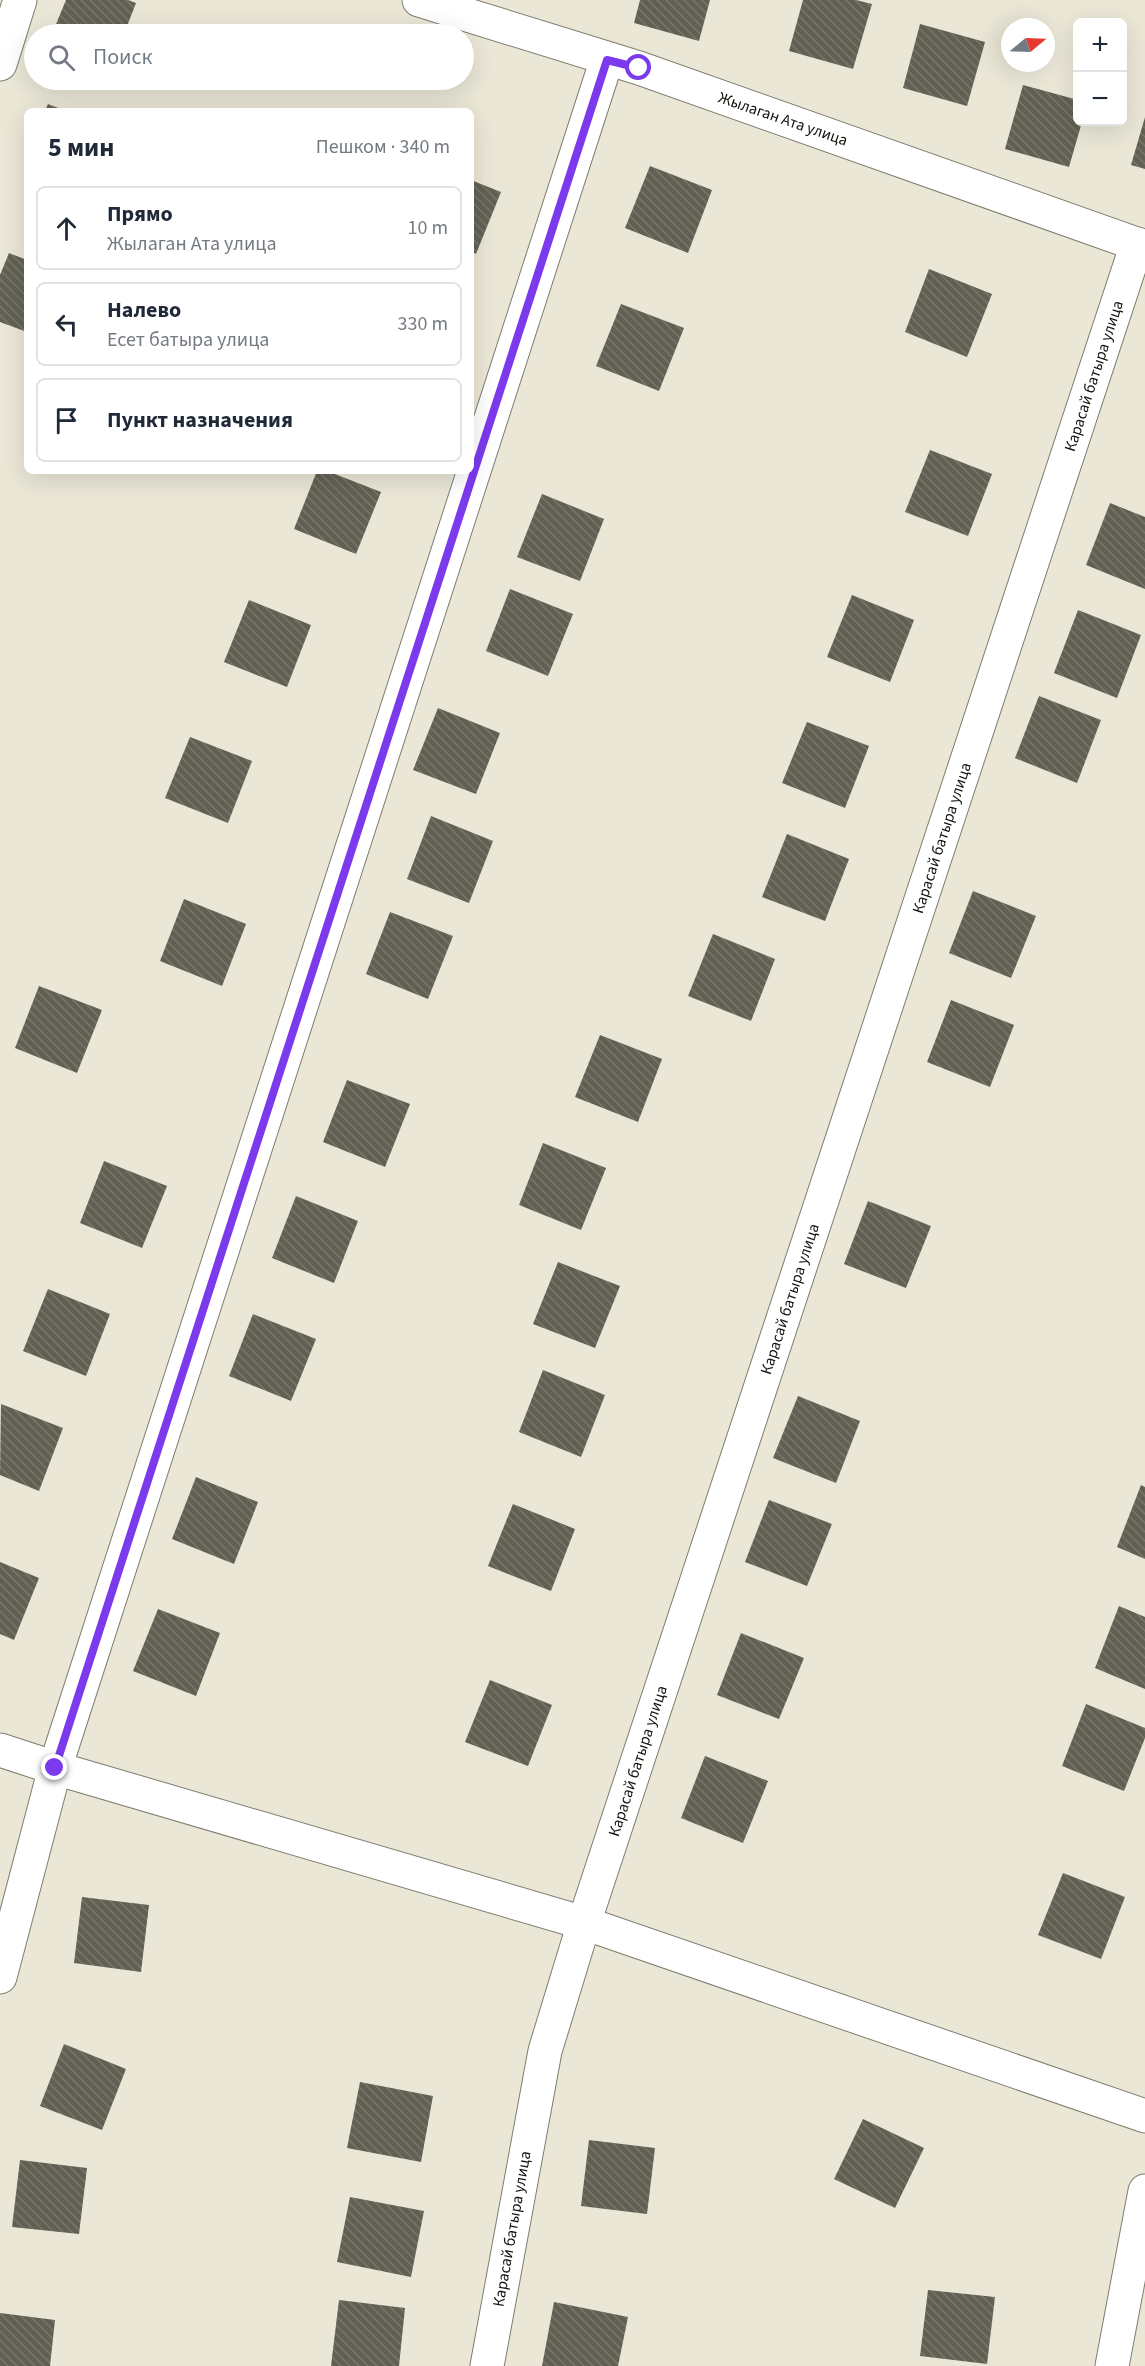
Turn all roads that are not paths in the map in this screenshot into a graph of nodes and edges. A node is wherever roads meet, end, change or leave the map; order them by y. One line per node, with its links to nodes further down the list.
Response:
1 (20, 0): 4 (street)
2 (419, 0): 3 (street, Жылаган Ата улица)
3 (607, 60): 5 (street, Жылаган Ата улица); 6 (street)
4 (0, 64)
5 (1141, 245): 10 (street, Карасай батыра улица)
6 (474, 472)
7 (473, 474): 9 (street)
8 (0, 1750): 9 (street)
9 (55, 1768): 10 (street); 11 (street)
10 (584, 1923): 12 (street); 14 (street, Карасай батыра улица)
11 (0, 1977)
12 (1145, 2116)
13 (1145, 2191): 15 (street)
14 (487, 2366)
15 (1112, 2366)

